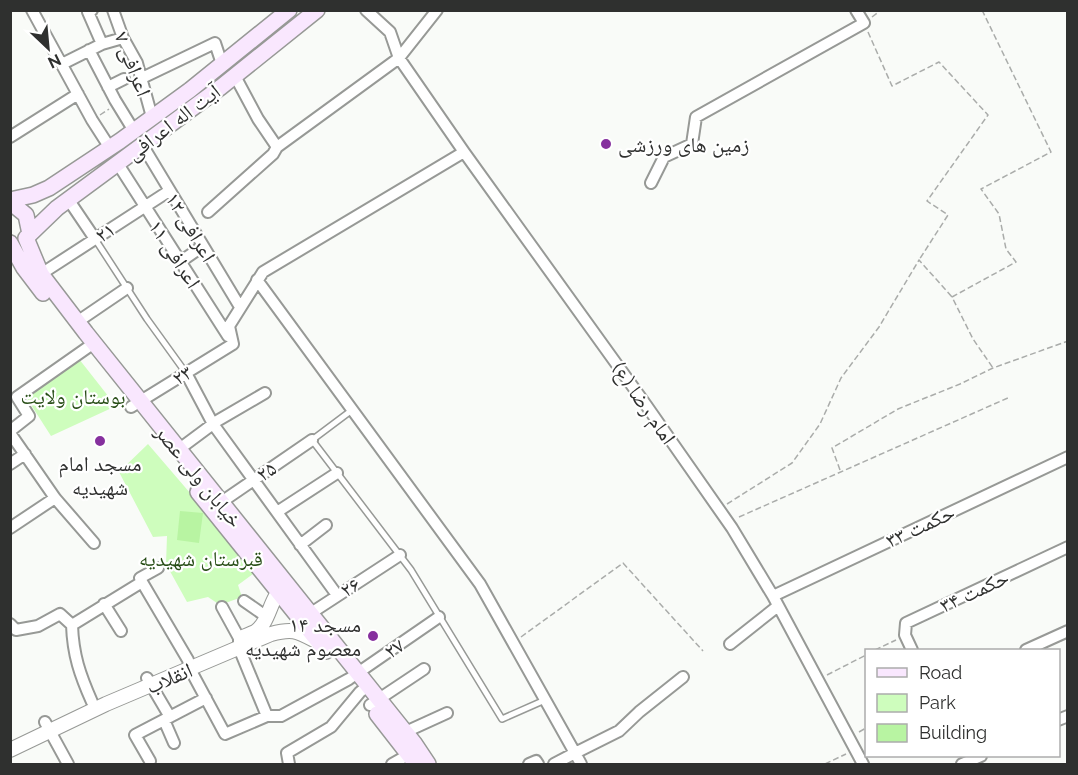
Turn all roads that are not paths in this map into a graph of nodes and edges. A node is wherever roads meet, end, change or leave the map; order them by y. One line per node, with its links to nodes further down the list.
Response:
1 (32, 10): 13 (street)
2 (92, 10): 10 (street)
3 (113, 10): 9 (street, اعرافی ۷)
4 (289, 10): 14 (main road, آیت اله اعرافی)
5 (317, 10): 15 (main road, آیت اله اعرافی)
6 (366, 10): 12 (street, امام رضا (ع))
7 (437, 10): 12 (street)
8 (856, 10): 28 (street)
9 (123, 38): 10 (street); 16 (street, اعرافی ۷)
10 (102, 44): 11 (street)
11 (89, 50): 13 (street); 18 (street)
12 (399, 58): 24 (street); 26 (street, امام رضا (ع))
13 (62, 64): 19 (street)
14 (222, 64): 16 (street); 20 (main road, آیت اله اعرافی)
15 (235, 76): 23 (main road, آیت اله اعرافی); 24 (street)
16 (142, 78): 20 (street, اعرافی ۷)
17 (124, 80): 18 (street)
18 (108, 87): 21 (street)
19 (78, 94): 22 (street); 25 (street)
20 (152, 117): 21 (main road, آیت اله اعرافی)
21 (134, 131): 25 (main road, آیت اله اعرافی)
22 (10, 137)
23 (143, 146): 27 (main road, آیت اله اعرافی); 29 (street, اعرافی ۱۲)
24 (277, 147): 34 (street)
25 (110, 148): 30 (main road, آیت اله اعرافی)
26 (464, 152): 41 (street); 76 (street, امام رضا (ع))
27 (118, 164): 32 (main road, آیت اله اعرافی); 33 (street, اعرافی ۱۱)
28 (651, 183)
29 (169, 191): 33 (street, ۲۱); 38 (street, اعرافی ۱۲)
30 (42, 192): 31 (main road, آیت اله اعرافی); 32 (main road)
31 (10, 201): 35 (main road, خیابان ولی عصر)
32 (62, 204): 35 (main road, آیت اله اعرافی); 36 (street)
33 (144, 207): 36 (street, ۲۱); 39 (street, اعرافی ۱۱)
34 (208, 212)
35 (28, 236): 37 (main road); 40 (main road, خیابان ولی عصر)
36 (95, 239): 40 (street, ۲۱); 42 (lane)
37 (10, 243): 46 (main road, خیابان ولی عصر)
38 (203, 246): 39 (street); 43 (street, اعرافی ۱۲)
39 (180, 262): 45 (street, اعرافی ۱۱)
40 (41, 274): 44 (main road, خیابان ولی عصر)
41 (258, 280): 43 (street); 52 (street)
42 (127, 288): 44 (street); 47 (lane)
43 (240, 307): 45 (street)
44 (77, 322): 46 (main road, خیابان ولی عصر)
45 (233, 344): 47 (street, ۲۳)
46 (90, 346): 50 (main road, خیابان ولی عصر); 51 (street)
47 (186, 373): 50 (street, ۲۳); 53 (street)
48 (265, 393): 53 (street)
49 (10, 396): 51 (street)
50 (136, 404): 56 (main road, خیابان ولی عصر); 73 (main road, خیابان ولی عصر)
51 (24, 409): 54 (street)
52 (352, 410): 55 (lane); 98 (street)
53 (213, 424): 56 (street); 61 (street)
54 (10, 432): 57 (street)
55 (312, 440): 60 (lane); 61 (street, ۲۵)
56 (178, 450): 63 (main road, خیابان ولی عصر)
57 (25, 454): 59 (street); 62 (street)
58 (1068, 457): 76 (street, حکمت ۳۳)
59 (10, 464)
60 (337, 473): 64 (street); 70 (lane)
61 (253, 480): 63 (street, ۲۵); 64 (street)
62 (55, 498): 66 (street); 67 (street)
63 (220, 502): 73 (main road, خیابان ولی عصر)
64 (277, 512): 68 (street)
65 (326, 525): 68 (street)
66 (10, 528)
67 (93, 543)
68 (300, 545): 74 (street)
69 (1068, 547): 89 (street, حکمت ۳۴)
70 (400, 555): 74 (street, ۲۶); 81 (lane)
71 (158, 568): 72 (street)
72 (142, 582): 77 (street); 91 (street)
73 (282, 588): 79 (main road, خیابان ولی عصر); 80 (street, انقلاب)
74 (337, 595): 79 (street, ۲۶)
75 (244, 601): 80 (street)
76 (775, 601): 88 (street, حکمت ۳۳); 120 (street, امام رضا (ع))
77 (104, 604): 82 (street); 84 (street)
78 (222, 608): 87 (street)
79 (305, 616): 86 (main road, خیابان ولی عصر)
80 (267, 617): 87 (street, انقلاب)
81 (439, 617): 93 (street, ۲۷); 98 (lane)
82 (72, 625): 83 (street); 99 (street)
83 (12, 630)
84 (121, 631)
85 (1068, 631): 90 (street)
86 (324, 640): 87 (street, انقلاب); 93 (main road, خیابان ولی عصر)
87 (239, 643): 91 (street, انقلاب); 102 (street)
88 (730, 644)
89 (911, 649)
90 (1030, 649)
91 (189, 664): 95 (street, انقلاب); 97 (street)
92 (423, 669): 100 (street)
93 (354, 677): 96 (main road, خیابان ولی عصر); 102 (street, ۲۷)
94 (683, 677): 109 (street)
95 (149, 682): 99 (street, انقلاب); 103 (street); 104 (street, انقلاب)
96 (364, 689): 100 (main road, خیابان ولی عصر); 115 (street)
97 (206, 698): 102 (street, ۲۷); 103 (street)
98 (545, 700): 109 (street)
99 (92, 702): 104 (street, انقلاب)
100 (374, 702): 105 (main road, خیابان ولی عصر)
101 (447, 714): 105 (street)
102 (267, 716)
103 (167, 719): 107 (street); 112 (street)
104 (47, 726): 106 (street, انقلاب); 108 (street, انقلاب); 114 (street)
105 (400, 734): 110 (main road, خیابان ولی عصر)
106 (10, 740)
107 (174, 743)
108 (10, 750)
109 (575, 753): 118 (street); 119 (street)
110 (414, 756): 116 (street); 117 (main road, خیابان ولی عصر)
111 (979, 757): 113 (street)
112 (150, 761)
113 (962, 764)
114 (68, 765)
115 (290, 765)
116 (392, 765)
117 (428, 765)
118 (554, 765)
119 (581, 765)
120 (863, 765)

